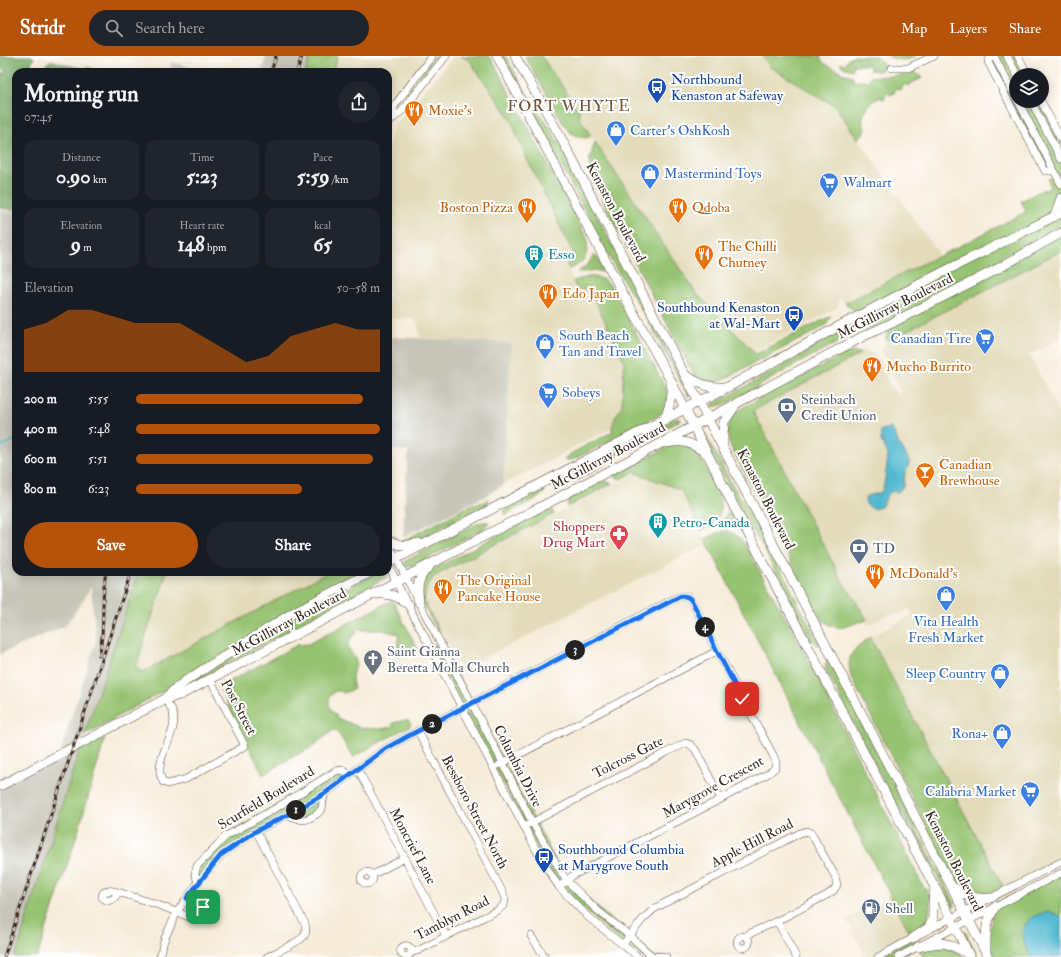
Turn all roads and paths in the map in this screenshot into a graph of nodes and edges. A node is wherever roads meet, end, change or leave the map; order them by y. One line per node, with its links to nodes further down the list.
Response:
1 (432, 56): 17 (street)
2 (446, 56): 18 (street)
3 (497, 56): 27 (main road, Kenaston Boulevard)
4 (515, 56): 26 (main road, Kenaston Boulevard)
5 (934, 56): 10 (street)
6 (991, 56): 21 (street)
7 (994, 56): 13 (street)
8 (1007, 56): 11 (street)
9 (1018, 56): 12 (street)
10 (892, 68)
11 (1013, 68)
12 (1024, 68)
13 (1009, 85)
14 (1022, 108): 21 (street)
15 (1035, 108): 20 (street)
16 (1045, 108): 19 (street)
17 (392, 114)
18 (392, 120)
19 (1061, 139)
20 (1061, 159)
21 (1054, 171): 22 (street)
22 (1061, 184)
23 (1061, 198): 24 (main road)
24 (1058, 214): 28 (main road, McGillivray Boulevard)
25 (1061, 233): 30 (main road, McGillivray Boulevard)
26 (685, 375): 28 (main road); 29 (main road, Kenaston Boulevard)
27 (671, 381): 31 (main road, Kenaston Boulevard); 32 (main road)
28 (728, 387): 29 (main road, McGillivray Boulevard)
29 (699, 402): 31 (main road, McGillivray Boulevard); 33 (main road, Kenaston Boulevard)
30 (736, 404): 33 (main road, McGillivray Boulevard); 36 (main road)
31 (685, 408): 32 (main road, McGillivray Boulevard); 34 (main road, Kenaston Boulevard)
32 (665, 419): 38 (main road, McGillivray Boulevard)
33 (707, 419): 34 (main road, McGillivray Boulevard); 36 (main road, Kenaston Boulevard)
34 (694, 426): 35 (main road, McGillivray Boulevard); 37 (main road, Kenaston Boulevard)
35 (659, 444): 37 (main road); 41 (main road, McGillivray Boulevard)
36 (723, 447): 73 (main road, Kenaston Boulevard)
37 (708, 454): 75 (main road, Kenaston Boulevard)
38 (432, 540): 39 (main road); 40 (main road, McGillivray Boulevard)
39 (392, 543)
40 (392, 561)
41 (434, 562): 45 (main road, McGillivray Boulevard); 48 (main road)
42 (392, 564): 45 (street, Columbia Drive)
43 (392, 569): 46 (street, Columbia Drive)
44 (362, 576): 52 (main road, McGillivray Boulevard)
45 (406, 577): 46 (main road, McGillivray Boulevard); 48 (street, Columbia Drive)
46 (396, 582): 47 (main road, McGillivray Boulevard); 49 (street, Columbia Drive)
47 (372, 594): 49 (main road); 51 (main road, McGillivray Boulevard)
48 (418, 602): 53 (street, Columbia Drive)
49 (409, 605): 54 (street, Columbia Drive)
50 (717, 651): 53 (street, Scurfield Boulevard); 56 (street); 62 (street, Marygrove Crescent)
51 (210, 679): 52 (main road, McGillivray Boulevard); 52 (street, Post Street)
52 (165, 699): 60 (main road, McGillivray Boulevard)
53 (472, 704): 54 (street, Scurfield Boulevard); 56 (street, Columbia Drive)
54 (462, 708): 55 (street, Scurfield Boulevard); 57 (street, Columbia Drive)
55 (418, 731): 58 (street, Scurfield Boulevard); 79 (street, Bessboro Street North)
56 (502, 762): 57 (street); 64 (street, Columbia Drive)
57 (493, 768): 65 (street, Columbia Drive)
58 (357, 769): 59 (street, Scurfield Boulevard); 67 (street, Moncrief Lane)
59 (350, 775): 61 (street, Scurfield Boulevard); 72 (street, Scurfield Boulevard)
60 (0, 786)
61 (324, 794): 63 (street, Scurfield Boulevard); 63 (street, Scurfield Boulevard)
62 (720, 799): 64 (street, Tolcross Gate); 71 (street, Marygrove Crescent)
63 (287, 815): 66 (street, Scurfield Boulevard)
64 (532, 822): 65 (street, Tolcross Gate); 71 (street, Columbia Drive)
65 (524, 826): 74 (street, Columbia Drive)
66 (256, 831): 72 (street, Scurfield Boulevard); 97 (street)
67 (405, 858): 70 (street); 87 (street, Moncrief Lane)
68 (1061, 862): 78 (street)
69 (1061, 873): 80 (street)
70 (372, 875)
71 (566, 880): 74 (street, Marygrove Crescent); 89 (street, Columbia Drive)
72 (198, 883): 77 (street, Scurfield Boulevard)
73 (950, 885): 78 (main road); 81 (main road, Kenaston Boulevard)
74 (559, 886): 92 (street, Columbia Drive)
75 (935, 888): 83 (main road, Kenaston Boulevard); 91 (main road)
76 (118, 892): 82 (street)
77 (187, 898): 82 (street, Scurfield Boulevard); 82 (street)
78 (990, 898): 81 (street)
79 (504, 905): 87 (street, Tamblyn Road)
80 (995, 907): 84 (street); 95 (main road)
81 (964, 911): 83 (street); 84 (main road, Kenaston Boulevard)
82 (177, 912): 96 (street, Scurfield Boulevard)
83 (951, 918): 86 (main road, Kenaston Boulevard); 91 (street)
84 (969, 920): 86 (street); 95 (main road, Kenaston Boulevard)
85 (777, 921): 89 (street, Apple Hill Road); 90 (street, Apple Hill Road); 102 (street)
86 (956, 927): 91 (street); 94 (main road, Kenaston Boulevard)
87 (446, 936): 93 (street, Tamblyn Road)
88 (531, 936): 98 (street)
89 (630, 936): 92 (street, Apple Hill Road); 100 (street, Columbia Drive)
90 (746, 936)
91 (916, 942): 94 (main road); 103 (street); 104 (street)
92 (622, 944): 99 (street, Columbia Drive)
93 (411, 952)
94 (969, 955)
95 (987, 955)
96 (160, 957)
97 (267, 957)
98 (545, 957)
99 (638, 957)
100 (653, 957): 101 (street, Columbia Drive)
101 (666, 957)
102 (796, 957)
103 (878, 957)
104 (898, 957)

